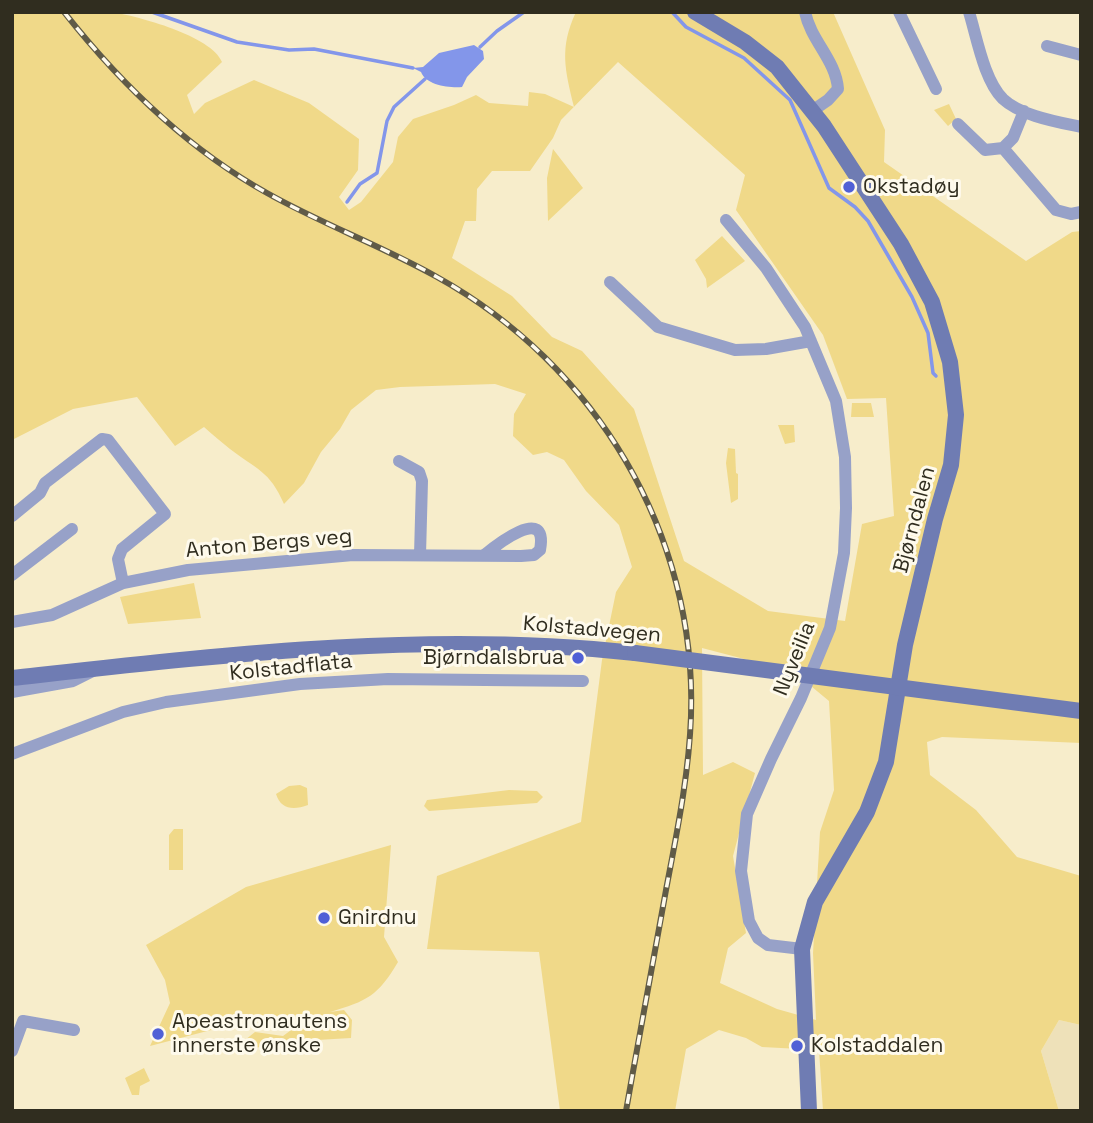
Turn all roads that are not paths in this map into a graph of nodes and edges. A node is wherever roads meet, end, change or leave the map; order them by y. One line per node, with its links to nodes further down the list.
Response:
1 (695, 12): 8 (main road, Bjørndalen)
2 (805, 12): 8 (street)
3 (899, 12): 7 (street)
4 (969, 12): 9 (street)
5 (1047, 46): 6 (street)
6 (1081, 55)
7 (936, 89)
8 (812, 111): 31 (main road, Bjørndalen)
9 (1024, 111): 11 (street); 12 (street)
10 (958, 124): 12 (street)
11 (1081, 127)
12 (1003, 148): 13 (street)
13 (1081, 212)
14 (726, 220): 16 (street, Nyveilia)
15 (610, 282): 16 (street)
16 (811, 341): 31 (street, Nyveilia)
17 (399, 461): 20 (street)
18 (12, 516): 23 (street)
19 (72, 529): 22 (street)
20 (420, 555): 21 (street, Anton Bergs veg); 23 (street, Anton Bergs veg)
21 (483, 556)
22 (12, 575)
23 (122, 583): 24 (street, Anton Bergs veg)
24 (12, 622)
25 (98, 668): 26 (main road, Kolstadvegen); 28 (street, Kolstadvegen); 29 (main road, Kolstadvegen, bridge)
26 (12, 678)
27 (583, 681): 30 (street, Kolstadflata)
28 (12, 692)
29 (1081, 711)
30 (12, 754)
31 (802, 949): 34 (main road, Bjørndalen)
32 (74, 1030): 33 (street)
33 (12, 1051)
34 (809, 1111)

